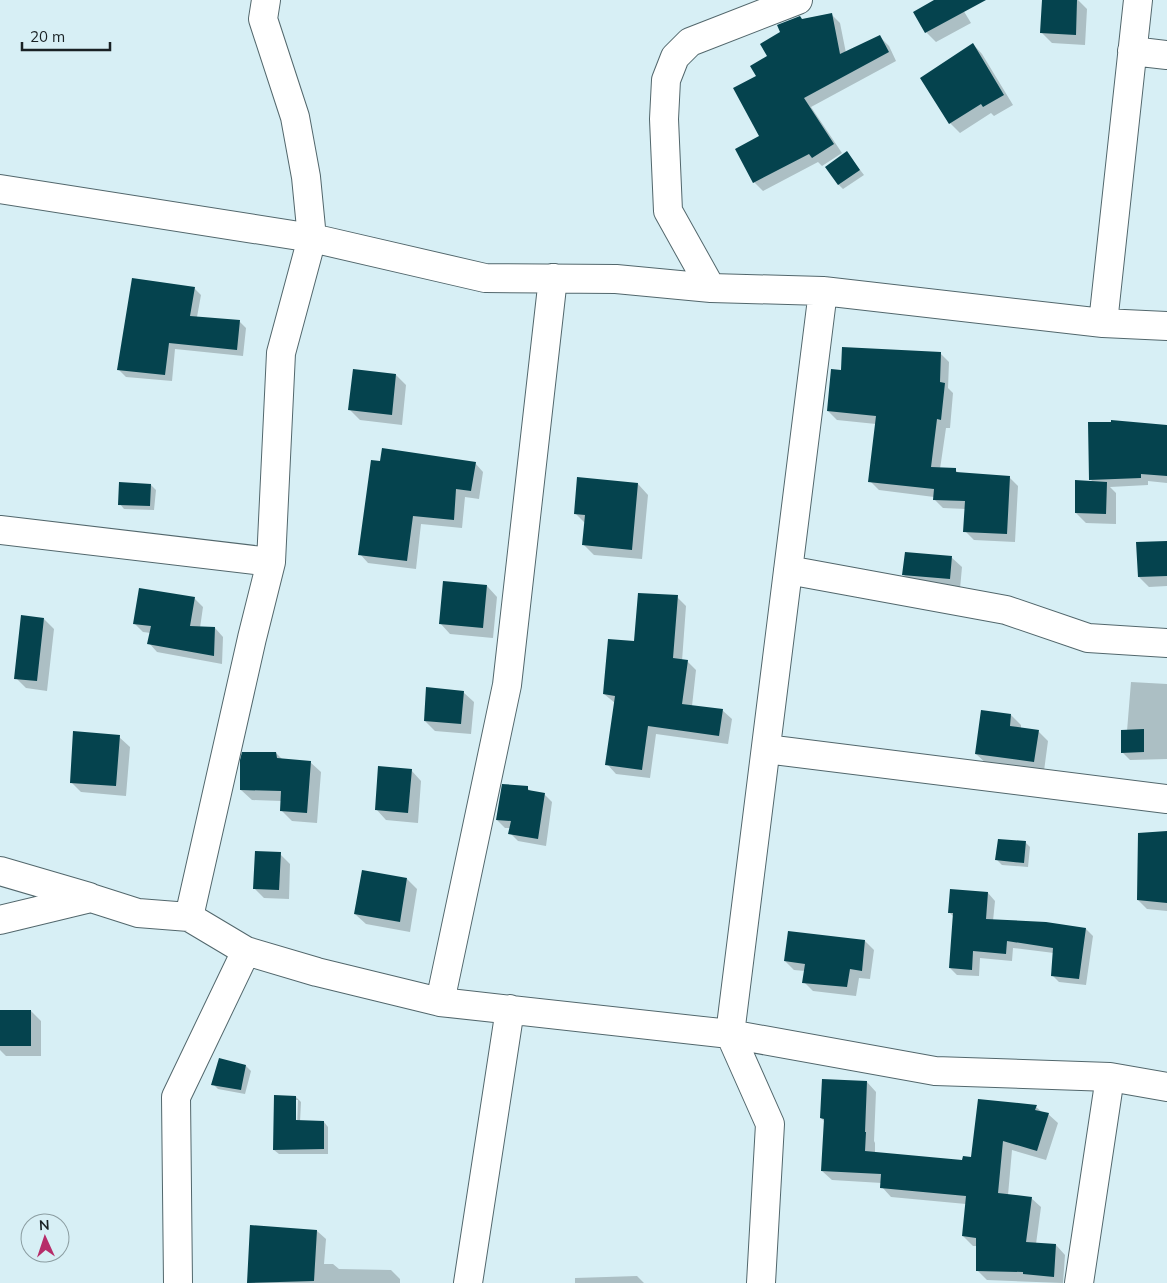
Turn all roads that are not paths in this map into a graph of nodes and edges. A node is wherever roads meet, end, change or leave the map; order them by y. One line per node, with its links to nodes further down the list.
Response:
1 (266, 0): 7 (street)
2 (798, 0): 9 (street)
3 (1138, 0): 4 (street)
4 (1132, 51): 5 (street); 11 (street)
5 (1167, 55)
6 (0, 189): 7 (street)
7 (312, 238): 8 (street); 14 (street)
8 (553, 278): 9 (street); 24 (street)
9 (711, 288): 10 (street)
10 (823, 291): 11 (street); 15 (street)
11 (1104, 323): 12 (street)
12 (1167, 326)
13 (0, 530): 14 (street)
14 (271, 562): 21 (street)
15 (788, 570): 16 (street); 17 (street)
16 (1167, 643)
17 (766, 749): 18 (street); 26 (street)
18 (1167, 798)
19 (0, 871): 20 (street)
20 (91, 898): 21 (street); 22 (street)
21 (189, 917): 23 (street)
22 (0, 920)
23 (246, 951): 24 (street); 29 (street)
24 (440, 1002): 25 (street)
25 (510, 1010): 26 (street); 30 (street)
26 (730, 1034): 27 (street); 31 (street)
27 (1110, 1076): 28 (street); 32 (street)
28 (1167, 1087)
29 (178, 1283)
30 (468, 1283)
31 (761, 1283)
32 (1079, 1283)

